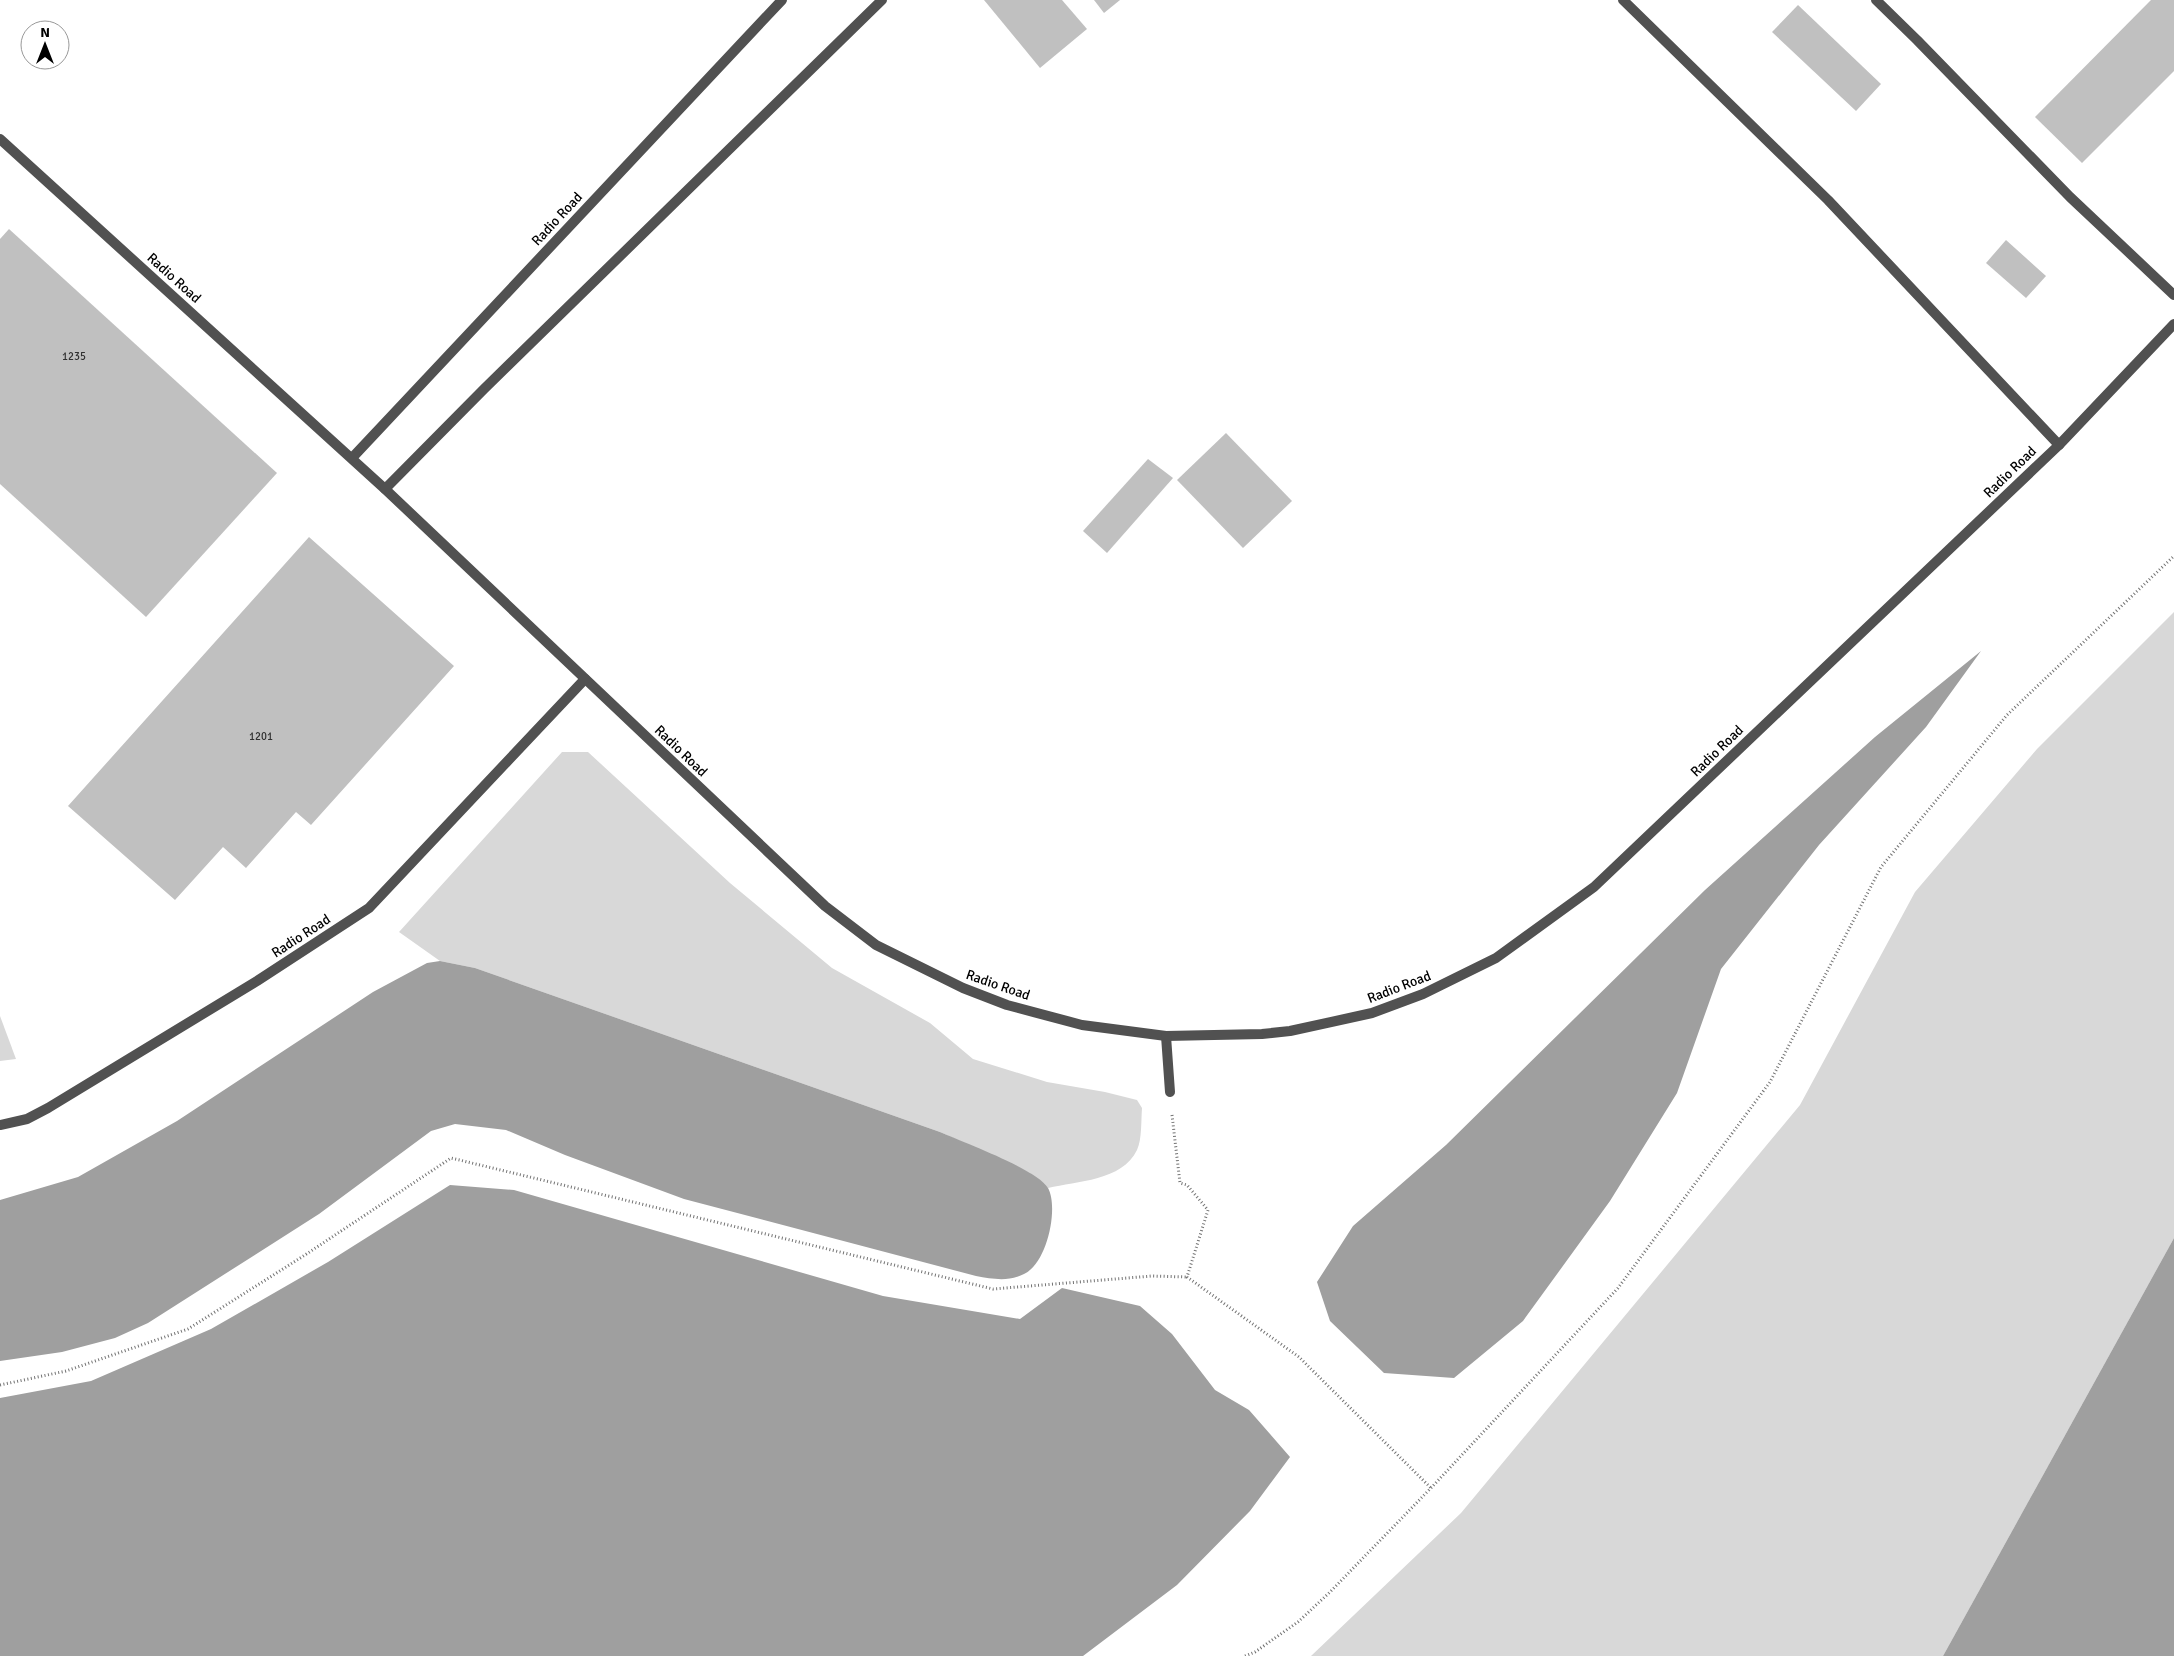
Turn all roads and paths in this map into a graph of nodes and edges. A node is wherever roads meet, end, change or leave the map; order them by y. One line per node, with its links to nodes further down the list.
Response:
1 (782, 0): 9 (street, Radio Road)
2 (882, 0): 10 (street)
3 (1623, 0): 8 (street)
4 (1876, 0): 6 (street)
5 (0, 139): 9 (street, Radio Road)
6 (2174, 295)
7 (2174, 324): 8 (street, Radio Road)
8 (2059, 445): 13 (street, Radio Road)
9 (352, 458): 10 (street, Radio Road)
10 (385, 489): 12 (street, Radio Road)
11 (2174, 556): 18 (path)
12 (585, 679): 13 (street, Radio Road); 15 (street, Radio Road)
13 (1166, 1036): 14 (street)
14 (1170, 1092): 16 (path)
15 (0, 1125)
16 (1187, 1277): 17 (path); 18 (path)
17 (0, 1385)
18 (1431, 1488): 19 (path)
19 (1245, 1656)

